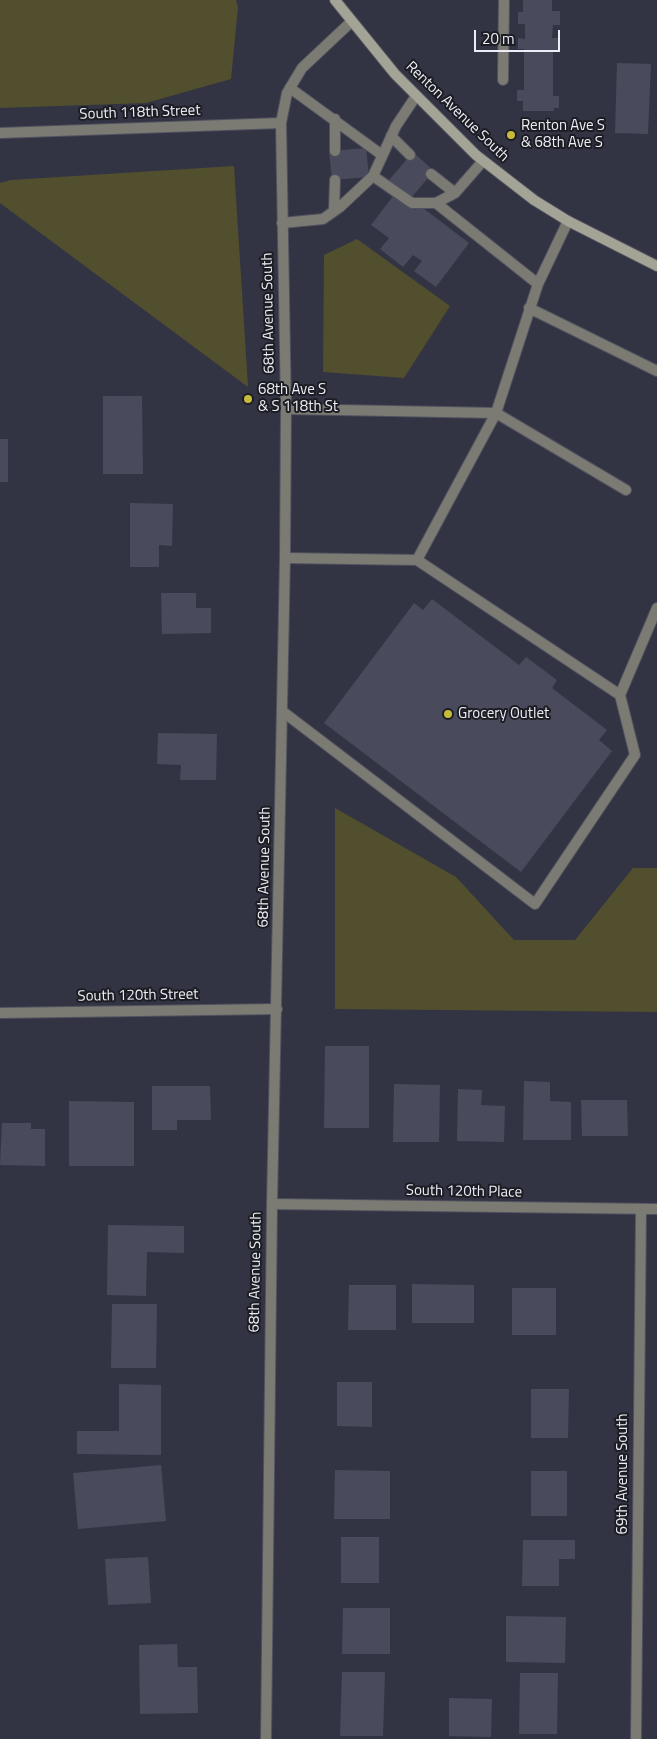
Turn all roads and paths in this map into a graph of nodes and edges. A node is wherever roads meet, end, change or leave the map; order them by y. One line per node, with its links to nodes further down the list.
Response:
1 (335, 0): 3 (main road, Renton Avenue South)
2 (504, 0): 4 (street)
3 (351, 22): 5 (street, 68th Avenue South); 6 (main road, Renton Avenue South)
4 (503, 80)
5 (290, 88): 7 (street); 8 (street, 68th Avenue South)
6 (416, 96): 10 (street); 14 (main road, Renton Avenue South)
7 (335, 119): 11 (street); 12 (street)
8 (281, 124): 9 (street, South 118th Street); 22 (street, 68th Avenue South)
9 (0, 133)
10 (391, 136): 12 (street); 13 (street)
11 (335, 151)
12 (382, 155): 16 (street)
13 (410, 155)
14 (483, 161): 18 (street); 21 (main road, Renton Avenue South)
15 (432, 174): 18 (street)
16 (373, 176): 19 (street); 20 (street)
17 (335, 180): 20 (street)
18 (455, 194): 19 (street)
19 (436, 203): 24 (street)
20 (334, 211): 22 (street)
21 (568, 221): 23 (main road, Renton Avenue South); 24 (street)
22 (282, 223): 27 (street, 68th Avenue South)
23 (657, 266)
24 (538, 284): 25 (street)
25 (529, 308): 26 (street); 28 (street)
26 (657, 371)
27 (286, 409): 28 (street); 30 (street, 68th Avenue South)
28 (496, 413): 29 (street); 31 (street)
29 (626, 490)
30 (285, 558): 31 (street); 34 (street, 68th Avenue South)
31 (417, 560): 33 (street)
32 (657, 608): 33 (street)
33 (620, 694): 34 (street)
34 (282, 711): 35 (street, 68th Avenue South)
35 (277, 1009): 36 (street, South 120th Street); 37 (street, 68th Avenue South)
36 (0, 1013)
37 (272, 1204): 38 (street, South 120th Place); 40 (street, 68th Avenue South)
38 (640, 1209): 39 (street, South 120th Place); 41 (street, 69th Avenue South)
39 (657, 1209)
40 (266, 1739)
41 (636, 1739)

